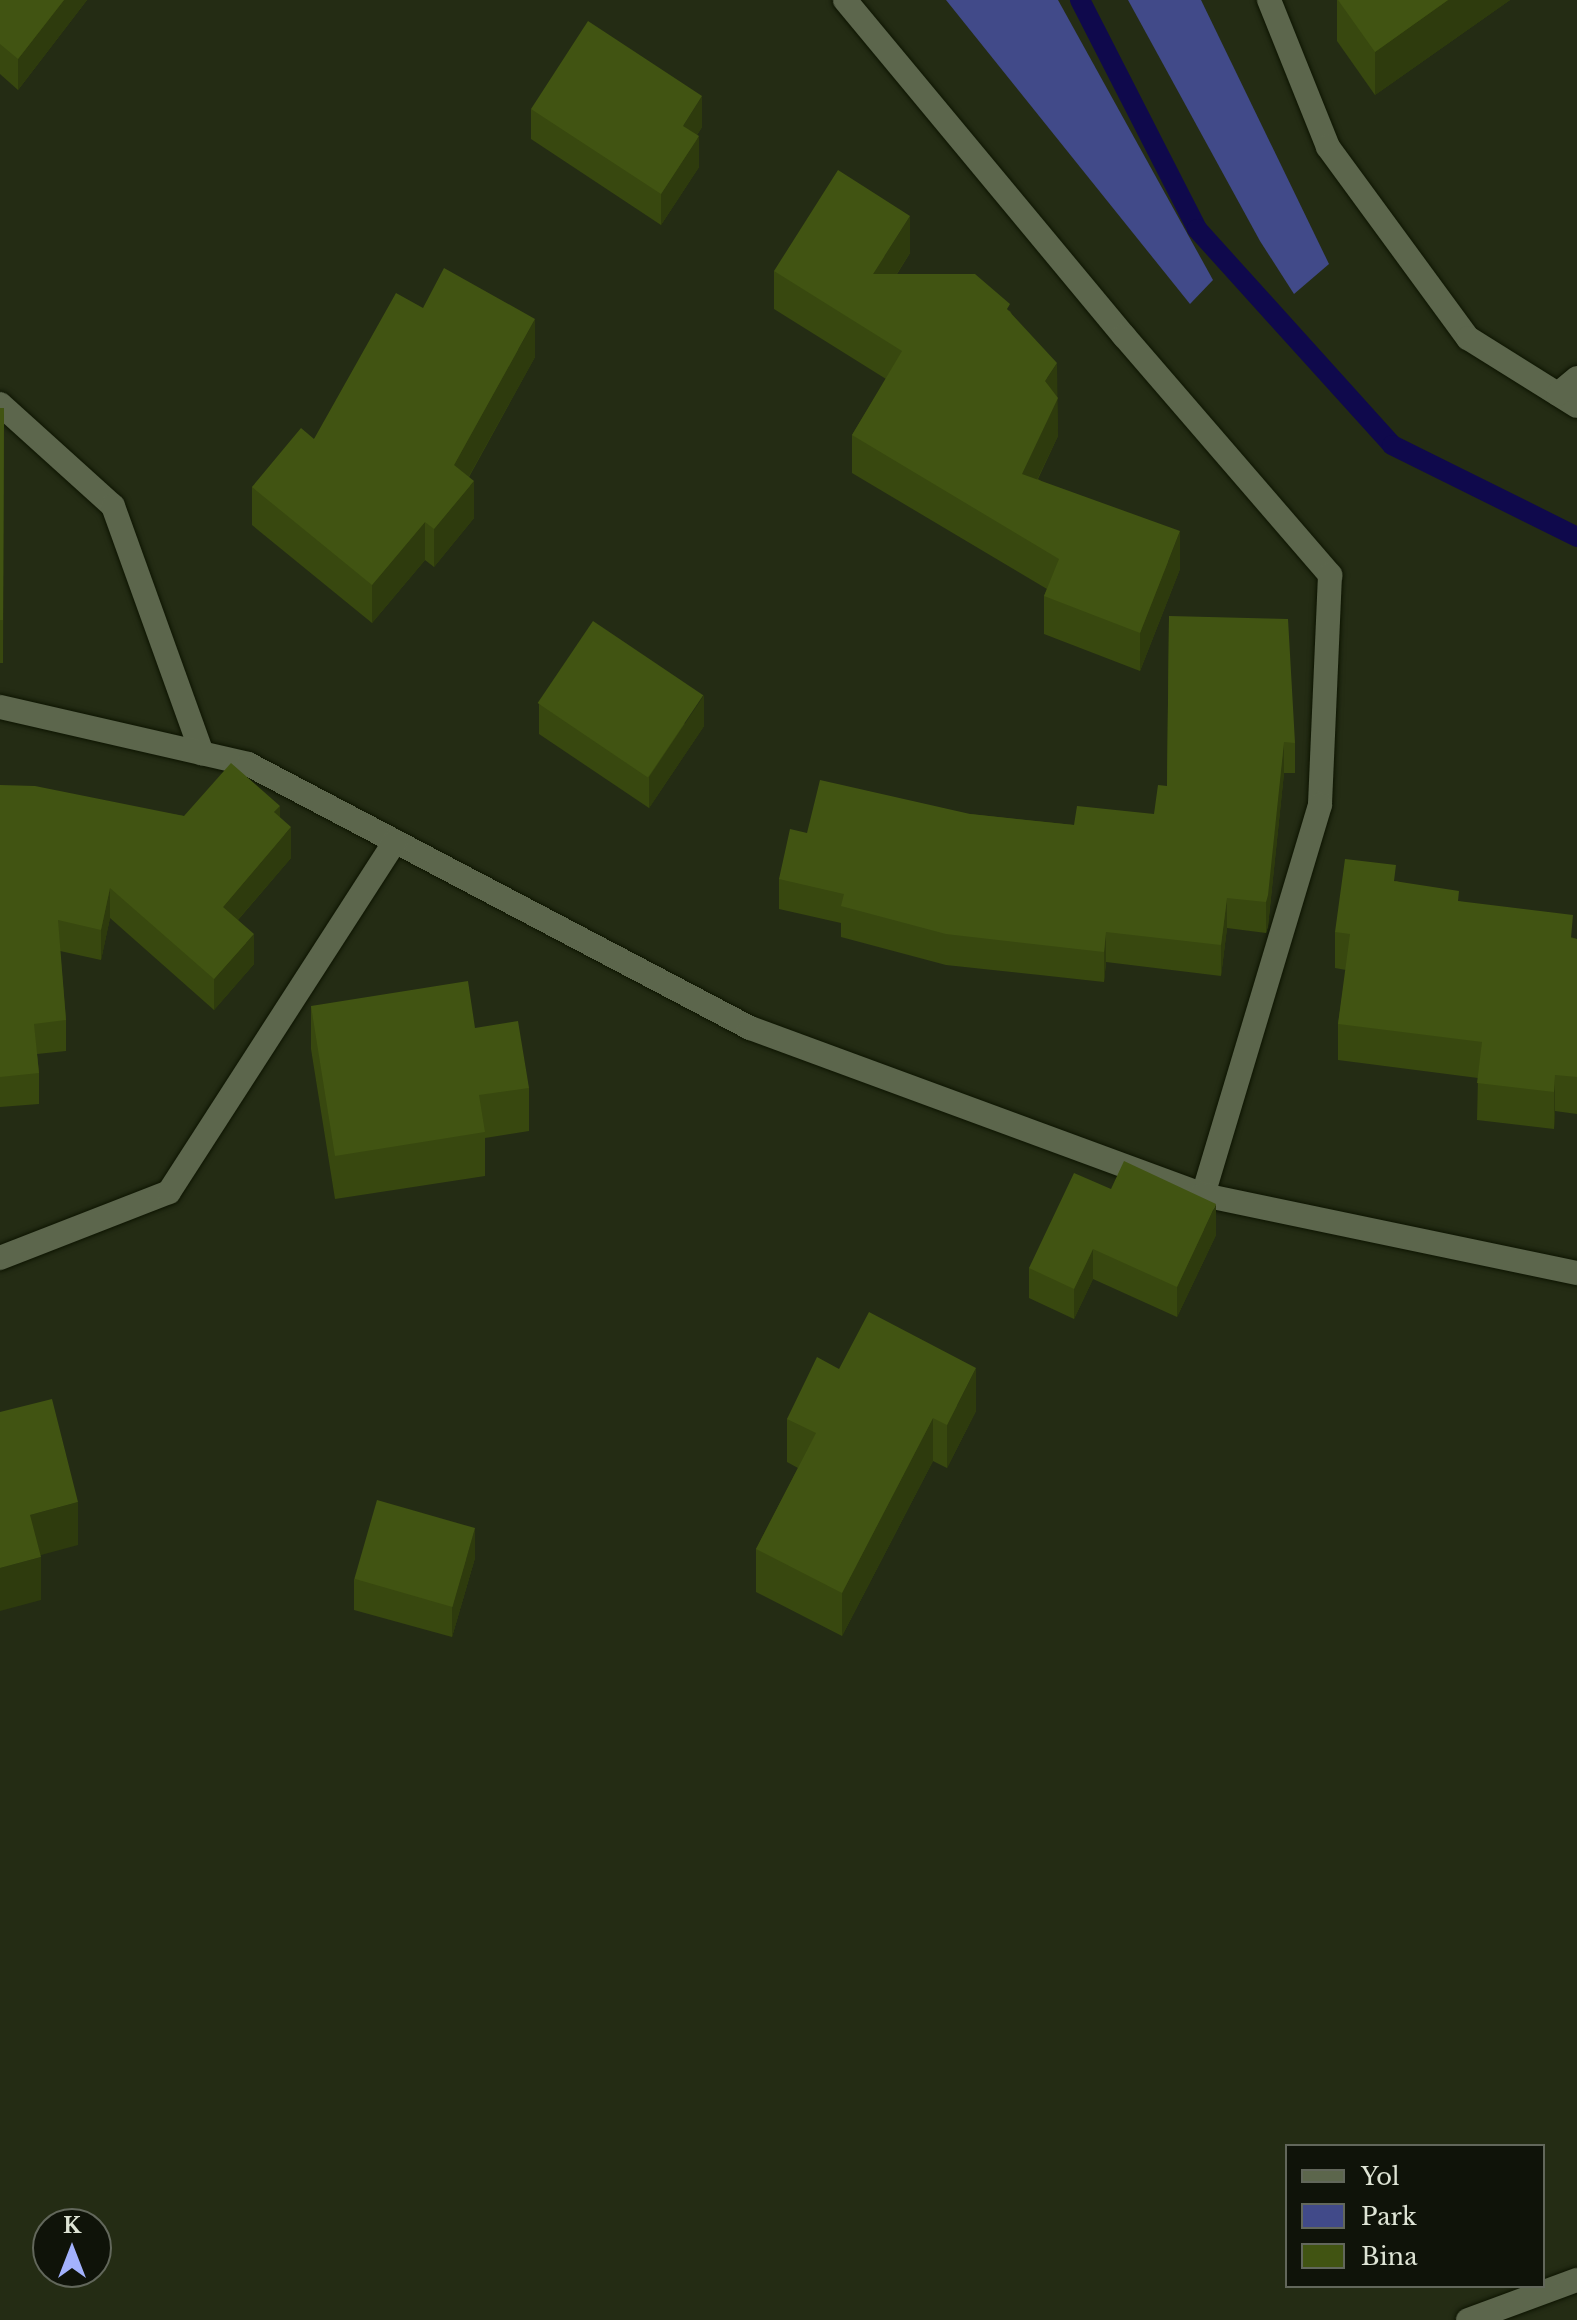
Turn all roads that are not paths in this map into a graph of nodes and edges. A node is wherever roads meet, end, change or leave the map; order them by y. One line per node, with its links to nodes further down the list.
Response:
1 (845, 0): 8 (street)
2 (1269, 0): 3 (street)
3 (1571, 393)
4 (0, 404): 6 (street)
5 (0, 707): 6 (street)
6 (202, 753): 7 (street)
7 (395, 841): 8 (street); 9 (street)
8 (1203, 1195): 10 (street)
9 (0, 1258)
10 (1577, 1273)
11 (1577, 2280): 12 (street)
12 (1468, 2320)

